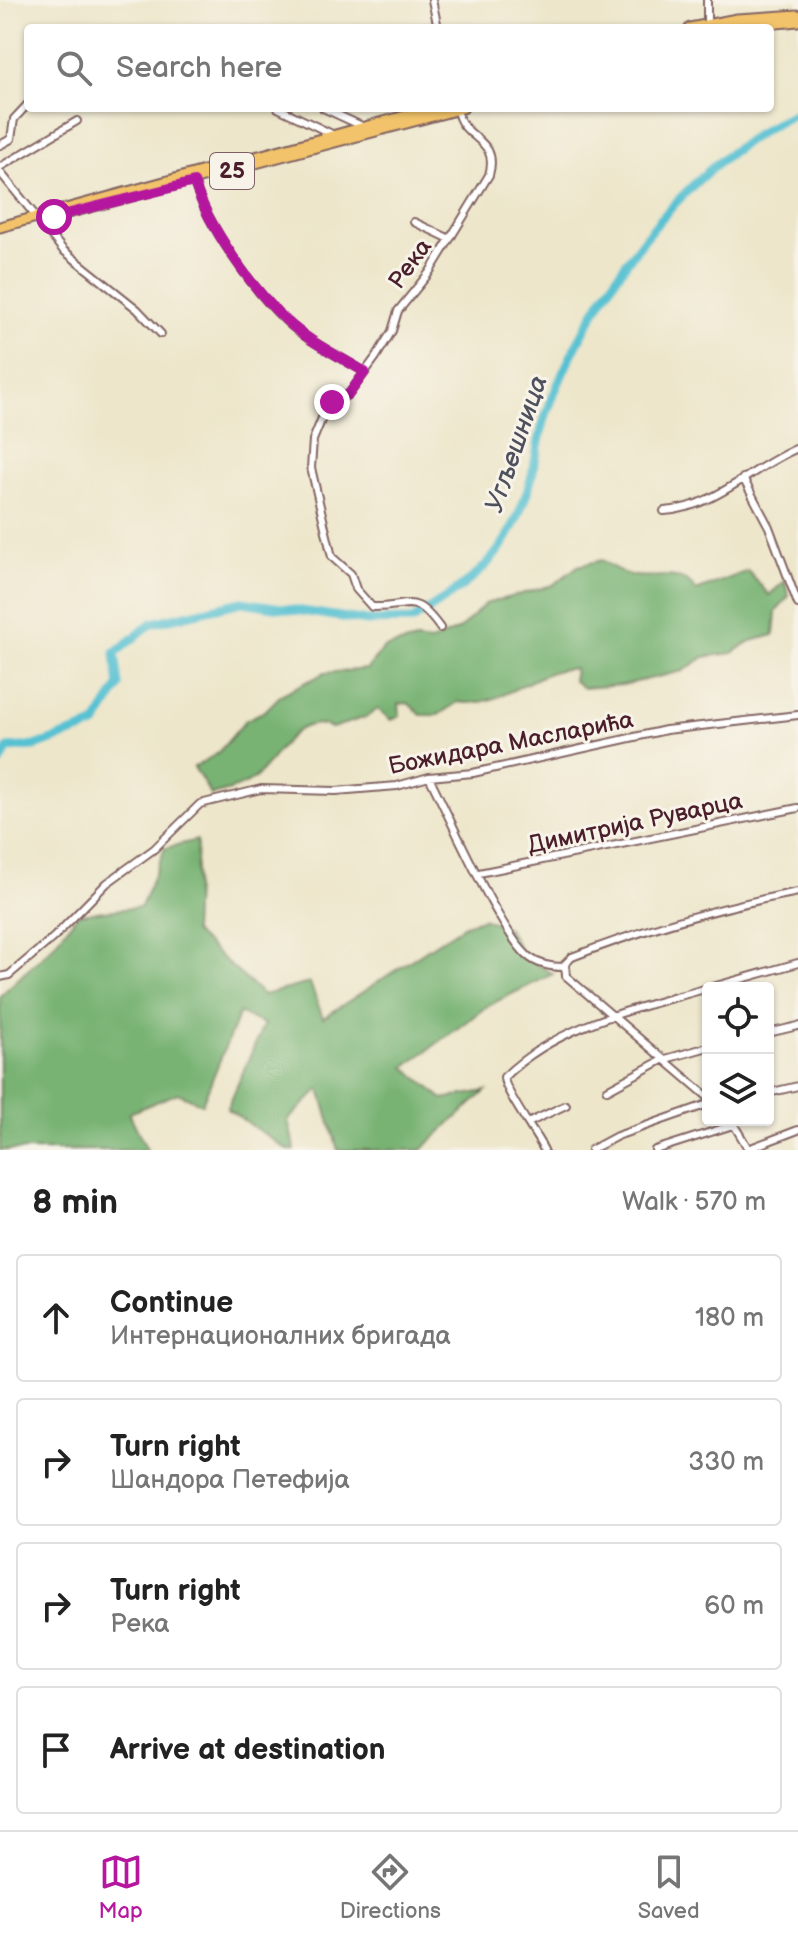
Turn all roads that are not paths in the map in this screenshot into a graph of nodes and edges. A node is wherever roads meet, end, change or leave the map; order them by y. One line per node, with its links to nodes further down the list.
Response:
1 (432, 0): 4 (street)
2 (707, 0): 5 (street)
3 (798, 18): 5 (main road); 6 (main road)
4 (437, 24)
5 (707, 24)
6 (754, 24)
7 (24, 108): 16 (street)
8 (286, 112): 15 (street)
9 (332, 112): 14 (street)
10 (419, 112): 14 (main road, 25)
11 (448, 112): 18 (main road, 25)
12 (459, 112): 22 (street, Река)
13 (77, 121): 17 (street)
14 (364, 127): 15 (main road, 25)
15 (334, 135): 19 (main road, 25)
16 (0, 145)
17 (0, 170): 19 (street)
18 (194, 182): 19 (main road, 25); 24 (street)
19 (36, 218): 21 (main road, 25); 23 (street)
20 (414, 222): 22 (street)
21 (0, 227)
22 (450, 239): 24 (street, Река)
23 (161, 334)
24 (365, 372): 29 (street, Река)
25 (798, 448): 26 (street)
26 (743, 478): 27 (street); 28 (street)
27 (664, 511)
28 (798, 604)
29 (440, 628)
30 (798, 715): 31 (street, Божидара Масларића)
31 (429, 777): 33 (street); 37 (street, Божидара Масларића)
32 (798, 808): 33 (street, Димитрија Руварца)
33 (479, 873): 36 (street)
34 (798, 892): 36 (street)
35 (798, 963): 38 (street)
36 (564, 969): 40 (street)
37 (0, 977)
38 (730, 982)
39 (702, 990): 40 (street)
40 (610, 1016): 44 (street); 51 (street)
41 (798, 1026): 42 (street)
42 (774, 1032)
43 (702, 1049): 44 (street)
44 (662, 1060): 46 (street); 47 (street)
45 (798, 1086): 48 (street)
46 (607, 1090)
47 (702, 1092)
48 (774, 1092)
49 (566, 1105): 51 (street)
50 (702, 1106): 57 (street)
51 (530, 1122): 56 (street)
52 (721, 1126): 58 (street)
53 (734, 1126): 55 (street)
54 (798, 1130): 55 (street)
55 (748, 1149)
56 (544, 1150)
57 (591, 1150)
58 (655, 1150)

